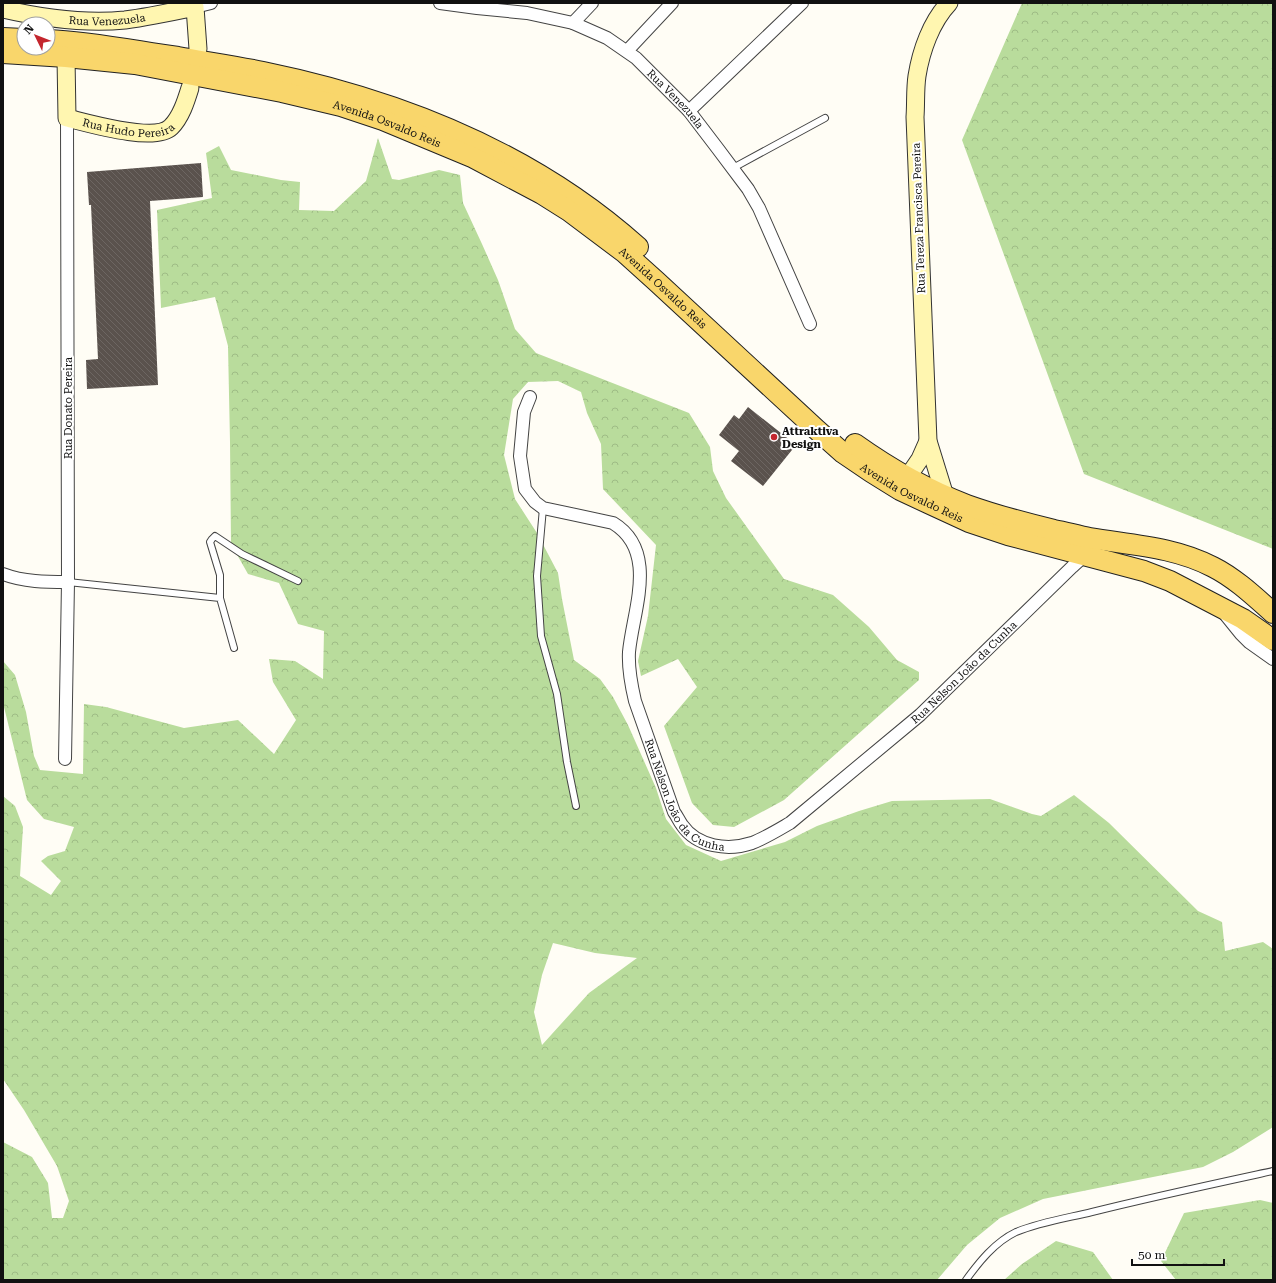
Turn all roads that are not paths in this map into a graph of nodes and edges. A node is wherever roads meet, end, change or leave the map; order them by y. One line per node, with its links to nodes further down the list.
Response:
1 (440, 3): 7 (street, Rua Venezuela)
2 (592, 3): 9 (street)
3 (672, 3): 14 (street)
4 (802, 3): 18 (street)
5 (950, 3): 24 (street, Rua Tereza Francisca Pereira)
6 (203, 5): 8 (street, Rua Venezuela); 13 (street)
7 (479, 6): 9 (street, Rua Venezuela)
8 (3, 9)
9 (573, 23): 14 (street, Rua Venezuela)
10 (3, 38): 11 (main road)
11 (16, 39)
12 (56, 41): 25 (main road, Avenida Osvaldo Reis)
13 (198, 49)
14 (627, 51): 18 (street, Rua Venezuela)
15 (3, 53): 16 (main road, Avenida Osvaldo Reis)
16 (66, 57): 19 (street, Rua Donato Pereira); 28 (main road, Avenida Osvaldo Reis)
17 (190, 88): 19 (street, Rua Hudo Pereira)
18 (689, 111): 21 (street, Rua Venezuela)
19 (67, 118): 31 (street, Rua Donato Pereira)
20 (825, 118): 21 (lane)
21 (733, 168): 22 (street, Rua Venezuela)
22 (810, 324)
23 (530, 397): 27 (street)
24 (928, 441): 25 (street, Rua Tereza Francisca Pereira); 26 (street, Rua Tereza Francisca Pereira)
25 (907, 478): 26 (main road, Avenida Osvaldo Reis)
26 (946, 496): 34 (main road, Avenida Osvaldo Reis)
27 (543, 508): 28 (street, Rua Nelson João da Cunha); 39 (lane)
28 (1085, 555): 33 (main road, Avenida Osvaldo Reis)
29 (3, 574): 31 (street)
30 (298, 581): 32 (lane)
31 (68, 582): 32 (lane); 38 (street, Rua Donato Pereira)
32 (220, 598): 36 (lane)
33 (1218, 606): 35 (main road, Avenida Osvaldo Reis); 37 (street)
34 (1273, 613)
35 (1273, 640)
36 (234, 648)
37 (1273, 659)
38 (65, 759)
39 (576, 806)
40 (1273, 1171): 41 (lane)
41 (966, 1280)

